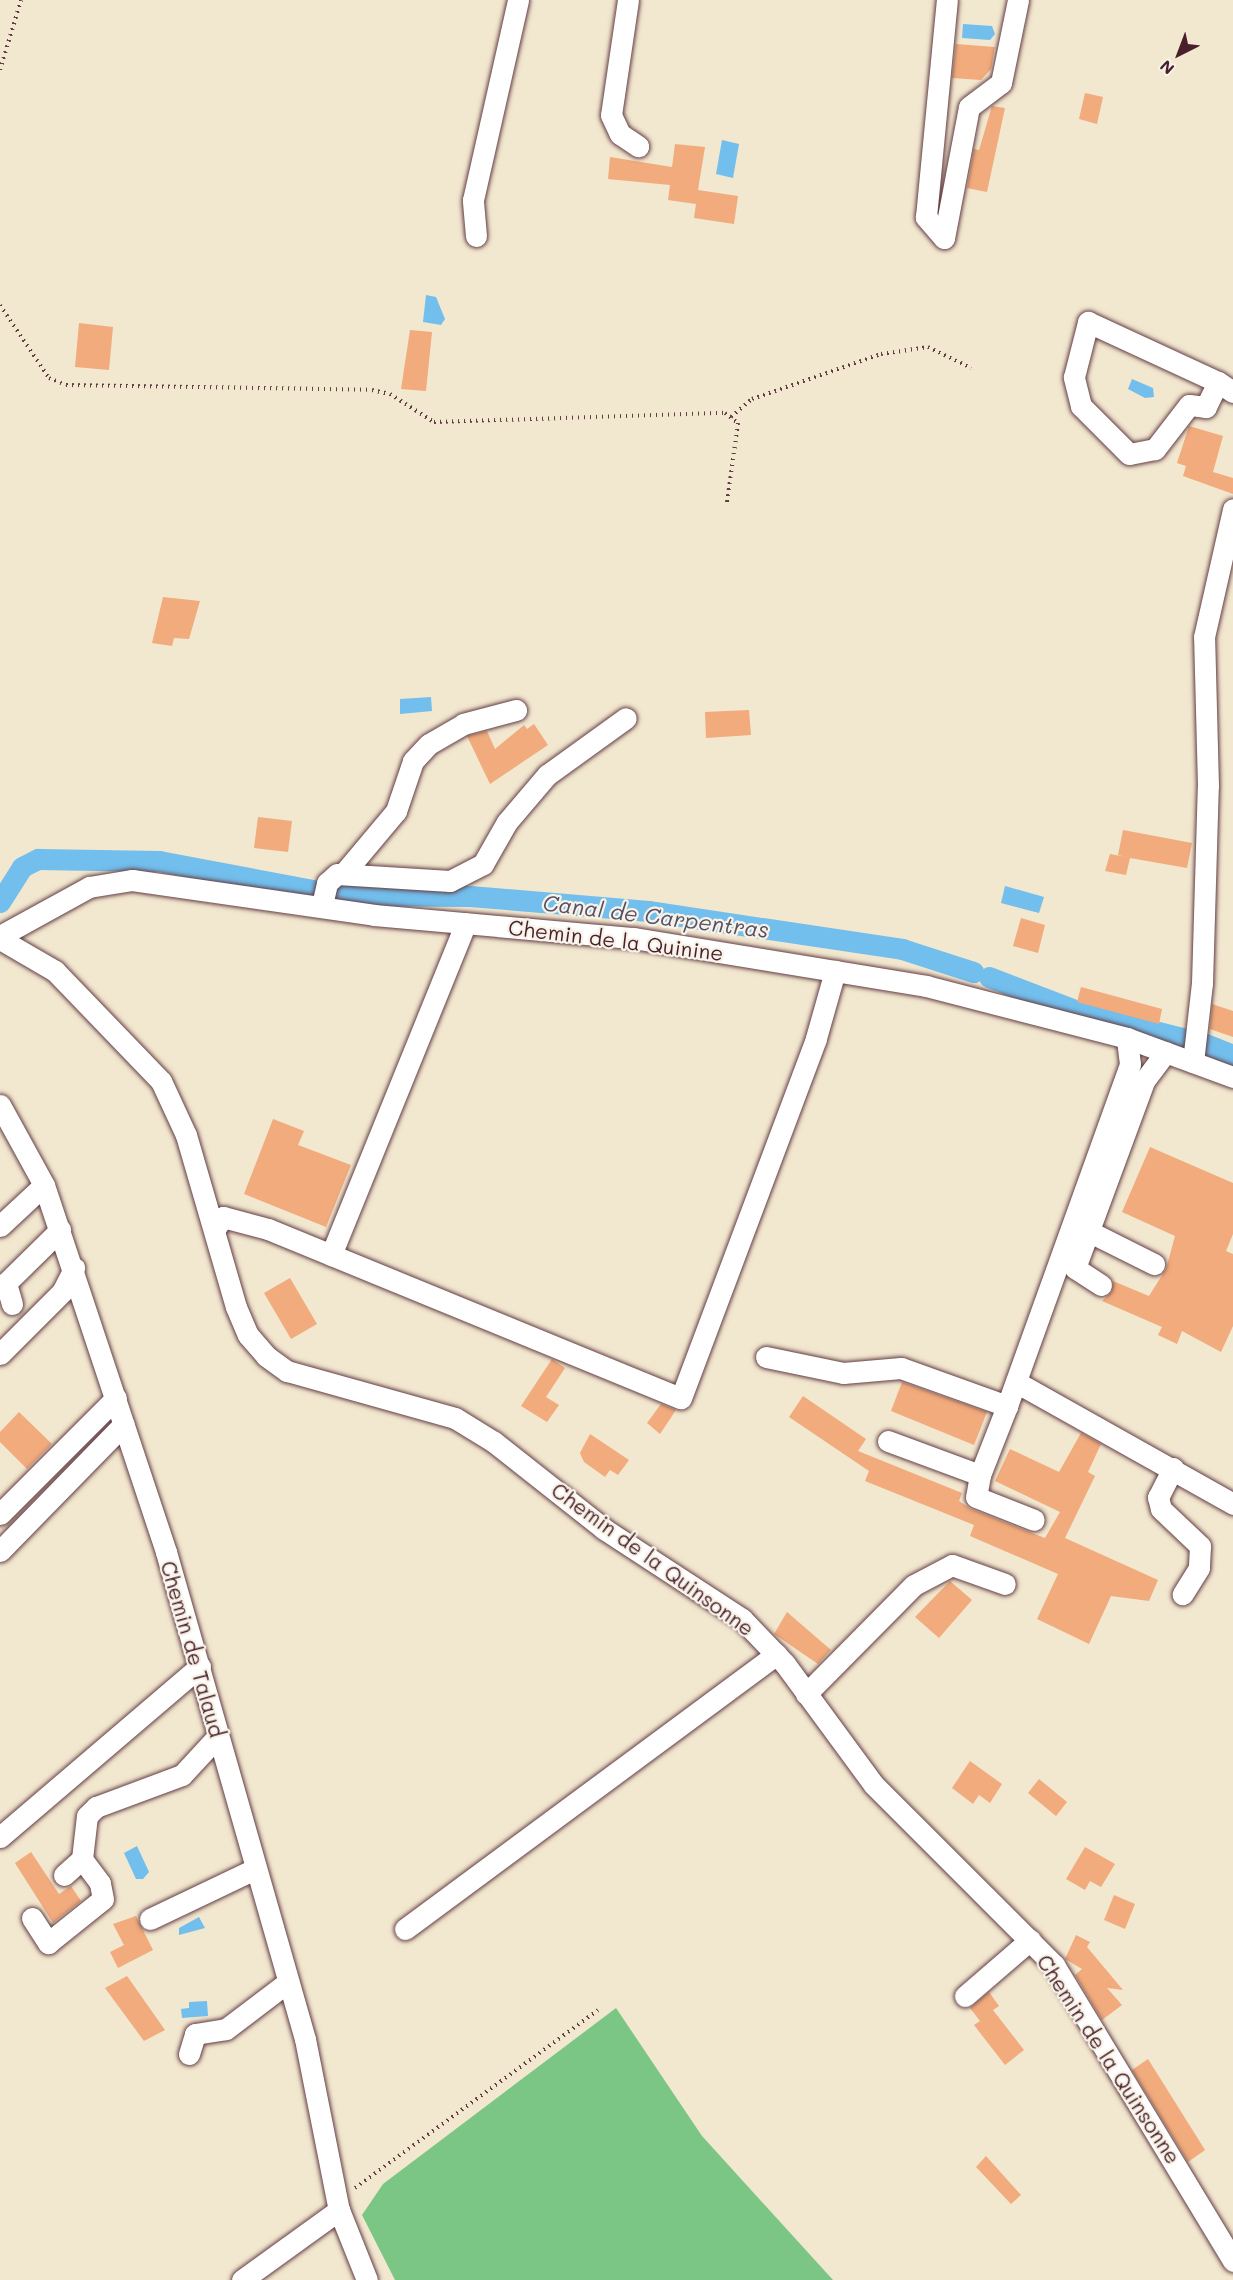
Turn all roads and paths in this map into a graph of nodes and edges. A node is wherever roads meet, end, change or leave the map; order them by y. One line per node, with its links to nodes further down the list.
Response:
1 (21, 0): 6 (path)
2 (518, 0): 8 (street)
3 (628, 0): 7 (street)
4 (946, 0): 5 (street)
5 (1018, 0)
6 (0, 70)
7 (638, 146)
8 (476, 236)
9 (0, 305): 12 (path)
10 (971, 368): 12 (path)
11 (1226, 387): 11 (street)
12 (731, 417): 13 (path)
13 (727, 502)
14 (1233, 509): 24 (street)
15 (516, 710): 17 (street)
16 (626, 718): 17 (street)
17 (344, 873): 18 (street)
18 (322, 905): 19 (street, Chemin de la Quinine); 20 (street, Chemin de la Quinine)
19 (466, 923): 21 (street, Chemin de la Quinine); 32 (street)
20 (1, 937): 30 (street, Chemin de la Quinsonne)
21 (835, 971): 22 (street, Chemin de la Quinine); 32 (street)
22 (1127, 1038): 23 (street, Chemin de la Quinine); 39 (street)
23 (1166, 1052): 24 (street, Chemin de la Quinine); 31 (street)
24 (1193, 1062): 25 (street, Chemin de la Quinine)
25 (1233, 1077)
26 (0, 1105): 27 (street, Chemin de Talaud)
27 (44, 1185): 28 (street); 29 (street, Chemin de Talaud)
28 (0, 1226)
29 (60, 1230): 34 (street, Chemin de Talaud); 36 (street)
30 (214, 1230): 32 (street); 52 (street, Chemin de la Quinsonne)
31 (1088, 1231): 33 (street); 35 (street)
32 (331, 1255)
33 (1155, 1264)
34 (74, 1268): 37 (street); 40 (street, Chemin de Talaud)
35 (1101, 1285)
36 (12, 1304)
37 (0, 1354)
38 (766, 1357): 41 (street)
39 (1016, 1382): 41 (street); 44 (street)
40 (116, 1398): 42 (street, Chemin de Talaud); 47 (street)
41 (1007, 1407): 45 (street)
42 (124, 1424): 49 (street); 53 (street, Chemin de Talaud)
43 (888, 1441): 45 (street)
44 (1173, 1468): 46 (street); 51 (street)
45 (980, 1475): 48 (street)
46 (1233, 1504)
47 (0, 1514)
48 (1034, 1520)
49 (0, 1551)
50 (1005, 1584): 54 (street)
51 (1183, 1594)
52 (776, 1654): 54 (street, Chemin de la Quinsonne); 62 (street)
53 (200, 1666): 55 (street, Chemin de Talaud); 56 (street)
54 (806, 1694): 63 (street, Chemin de la Quinsonne)
55 (218, 1736): 57 (street); 58 (street, Chemin de Talaud)
56 (0, 1837)
57 (82, 1859): 59 (street); 60 (street)
58 (255, 1869): 61 (street); 64 (street, Chemin de Talaud)
59 (64, 1875)
60 (32, 1918)
61 (150, 1919)
62 (405, 1929)
63 (1029, 1940): 65 (street); 69 (street, Chemin de la Quinsonne)
64 (288, 1982): 67 (street); 68 (street, Chemin de Talaud)
65 (965, 1996)
66 (598, 2010): 68 (path)
67 (189, 2054)
68 (338, 2206): 70 (street); 71 (street, Chemin de Talaud)
69 (1233, 2261)
70 (242, 2280)
71 (368, 2280)

